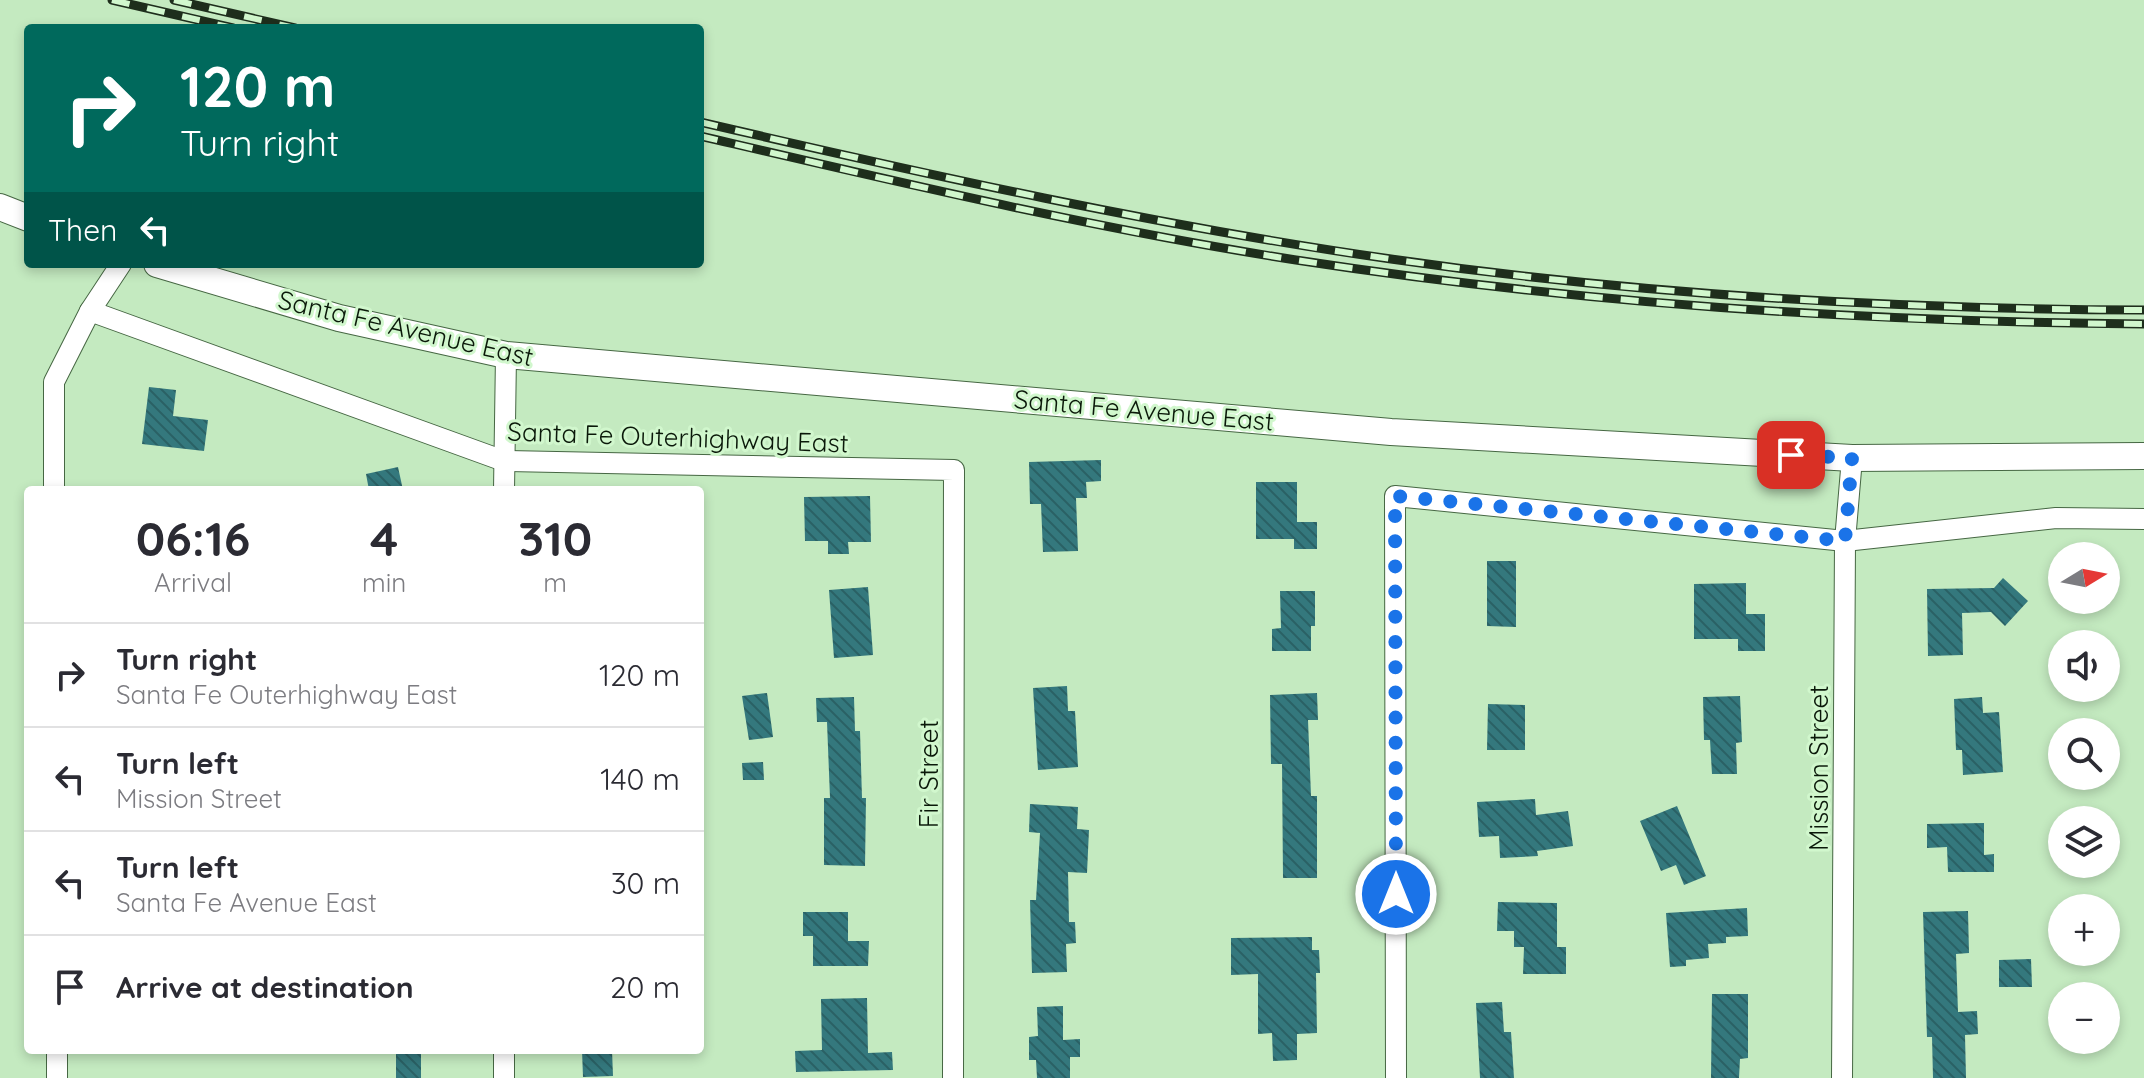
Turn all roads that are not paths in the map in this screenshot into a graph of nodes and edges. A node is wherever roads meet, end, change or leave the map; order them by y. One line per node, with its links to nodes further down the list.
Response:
1 (0, 207): 2 (street)
2 (24, 216)
3 (118, 268): 5 (street)
4 (170, 268): 6 (street, Santa Fe Avenue East)
5 (90, 311): 9 (street, Santa Fe Outerhighway East); 11 (street)
6 (506, 355): 8 (street, Santa Fe Avenue East); 9 (street)
7 (2144, 456): 8 (street, Santa Fe Avenue East)
8 (1852, 458): 14 (street, Mission Street)
9 (504, 461): 10 (street, Santa Fe Outerhighway East); 12 (street)
10 (954, 470): 19 (street, Fir Street)
11 (54, 486)
12 (504, 486)
13 (2144, 519): 14 (street)
14 (1845, 541): 20 (street); 21 (street, Mission Street)
15 (57, 1054): 17 (street)
16 (504, 1054): 18 (street)
17 (57, 1078)
18 (504, 1078)
19 (953, 1078)
20 (1396, 1078)
21 (1842, 1078)

